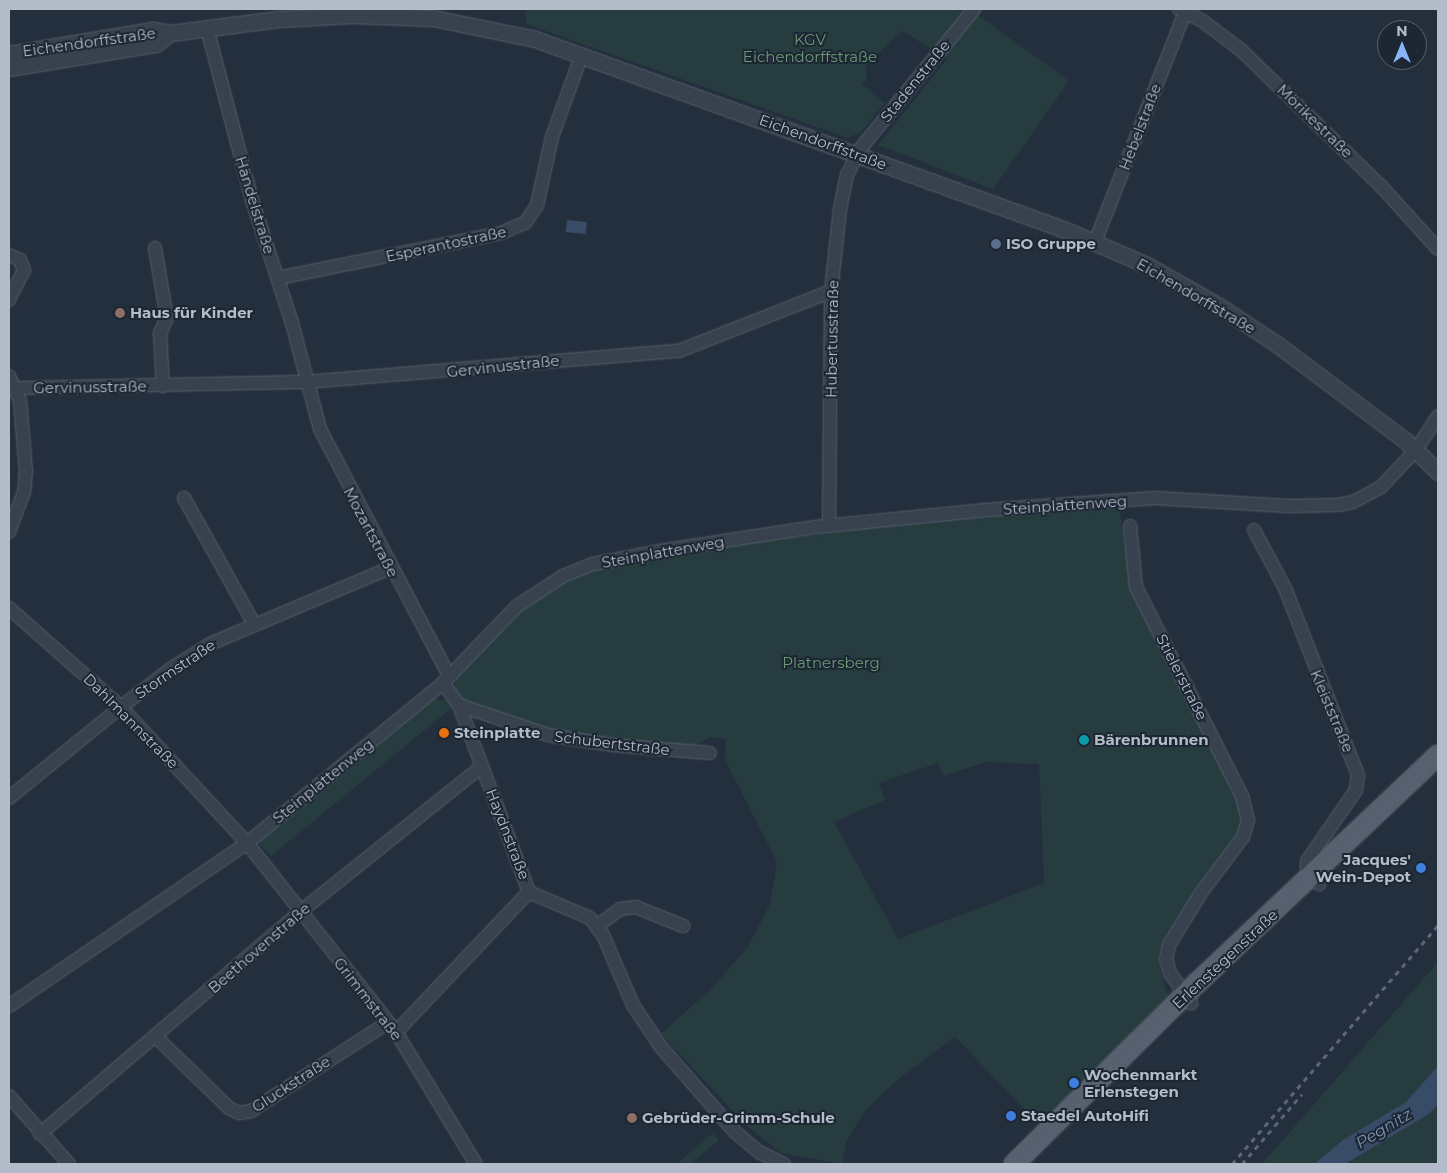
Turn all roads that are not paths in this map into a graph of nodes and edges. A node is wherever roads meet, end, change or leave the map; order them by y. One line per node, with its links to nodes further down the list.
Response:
1 (974, 9): 8 (street, Stadenstraße)
2 (1182, 10): 9 (street, Hebelstraße); 11 (street, Mörikestraße)
3 (208, 28): 4 (street, Eichendorffstraße); 6 (street, Eichendorffstraße); 13 (street, Händelstraße)
4 (170, 33): 5 (street, Eichendorffstraße); 7 (street, Eichendorffstraße)
5 (9, 54)
6 (582, 54): 8 (street, Eichendorffstraße); 13 (street, Esperantostraße)
7 (9, 68)
8 (856, 154): 9 (street, Eichendorffstraße); 14 (street, Hubertusstraße)
9 (1095, 242): 21 (street, Eichendorffstraße)
10 (155, 248): 18 (street, Gervinusstraße)
11 (1438, 249)
12 (9, 255): 15 (street)
13 (278, 278): 17 (street, Händelstraße)
14 (831, 291): 17 (street, Gervinusstraße); 25 (street, Hubertusstraße)
15 (9, 300)
16 (9, 376): 19 (street)
17 (306, 382): 18 (street, Gervinusstraße); 29 (street, Mozartstraße)
18 (163, 386): 19 (street, Gervinusstraße)
19 (16, 388): 28 (street)
20 (1438, 416): 21 (street)
21 (1416, 450): 22 (street, Eichendorffstraße); 23 (street, Eichendorffstraße); 25 (street, Steinplattenweg)
22 (1438, 460)
23 (1438, 472)
24 (184, 498): 31 (street)
25 (829, 526): 32 (street, Steinplattenweg)
26 (1130, 526): 46 (street, Stielerstraße)
27 (1254, 530): 41 (street, Kleiststraße)
28 (9, 532)
29 (390, 568): 31 (street, Stormstraße); 32 (street, Mozartstraße)
30 (9, 608): 34 (street, Dahlmannstraße)
31 (254, 624): 34 (street, Stormstraße)
32 (446, 679): 33 (street, Haydnstraße); 40 (street, Steinplattenweg)
33 (460, 705): 35 (street, Schubertstraße); 37 (street, Haydnstraße)
34 (121, 707): 39 (street, Stormstraße); 40 (street, Dahlmannstraße)
35 (710, 753)
36 (1438, 755): 41 (main road, Erlenstegenstraße)
37 (482, 766): 42 (street, Haydnstraße); 43 (street, Beethovenstraße)
38 (1438, 768): 41 (main road, Erlenstegenstraße)
39 (9, 798)
40 (247, 843): 43 (street, Grimmstraße); 47 (street, Steinplattenweg)
41 (1315, 880): 46 (main road, Erlenstegenstraße)
42 (530, 892): 44 (street); 49 (street, Haydnstraße)
43 (300, 912): 48 (street, Grimmstraße); 50 (street, Beethovenstraße)
44 (597, 926): 45 (street); 53 (street)
45 (683, 926)
46 (1188, 1000): 57 (main road, Erlenstegenstraße); 58 (main road, Erlenstegenstraße)
47 (9, 1006)
48 (387, 1022): 49 (street, Grimmstraße); 50 (street, Gluckstraße)
49 (396, 1032): 55 (street, Grimmstraße)
50 (156, 1037): 52 (street, Beethovenstraße)
51 (9, 1096): 52 (street)
52 (40, 1134): 54 (street)
53 (770, 1162): 56 (street)
54 (66, 1163)
55 (472, 1163)
56 (784, 1164)
57 (1014, 1164)
58 (1028, 1164)

